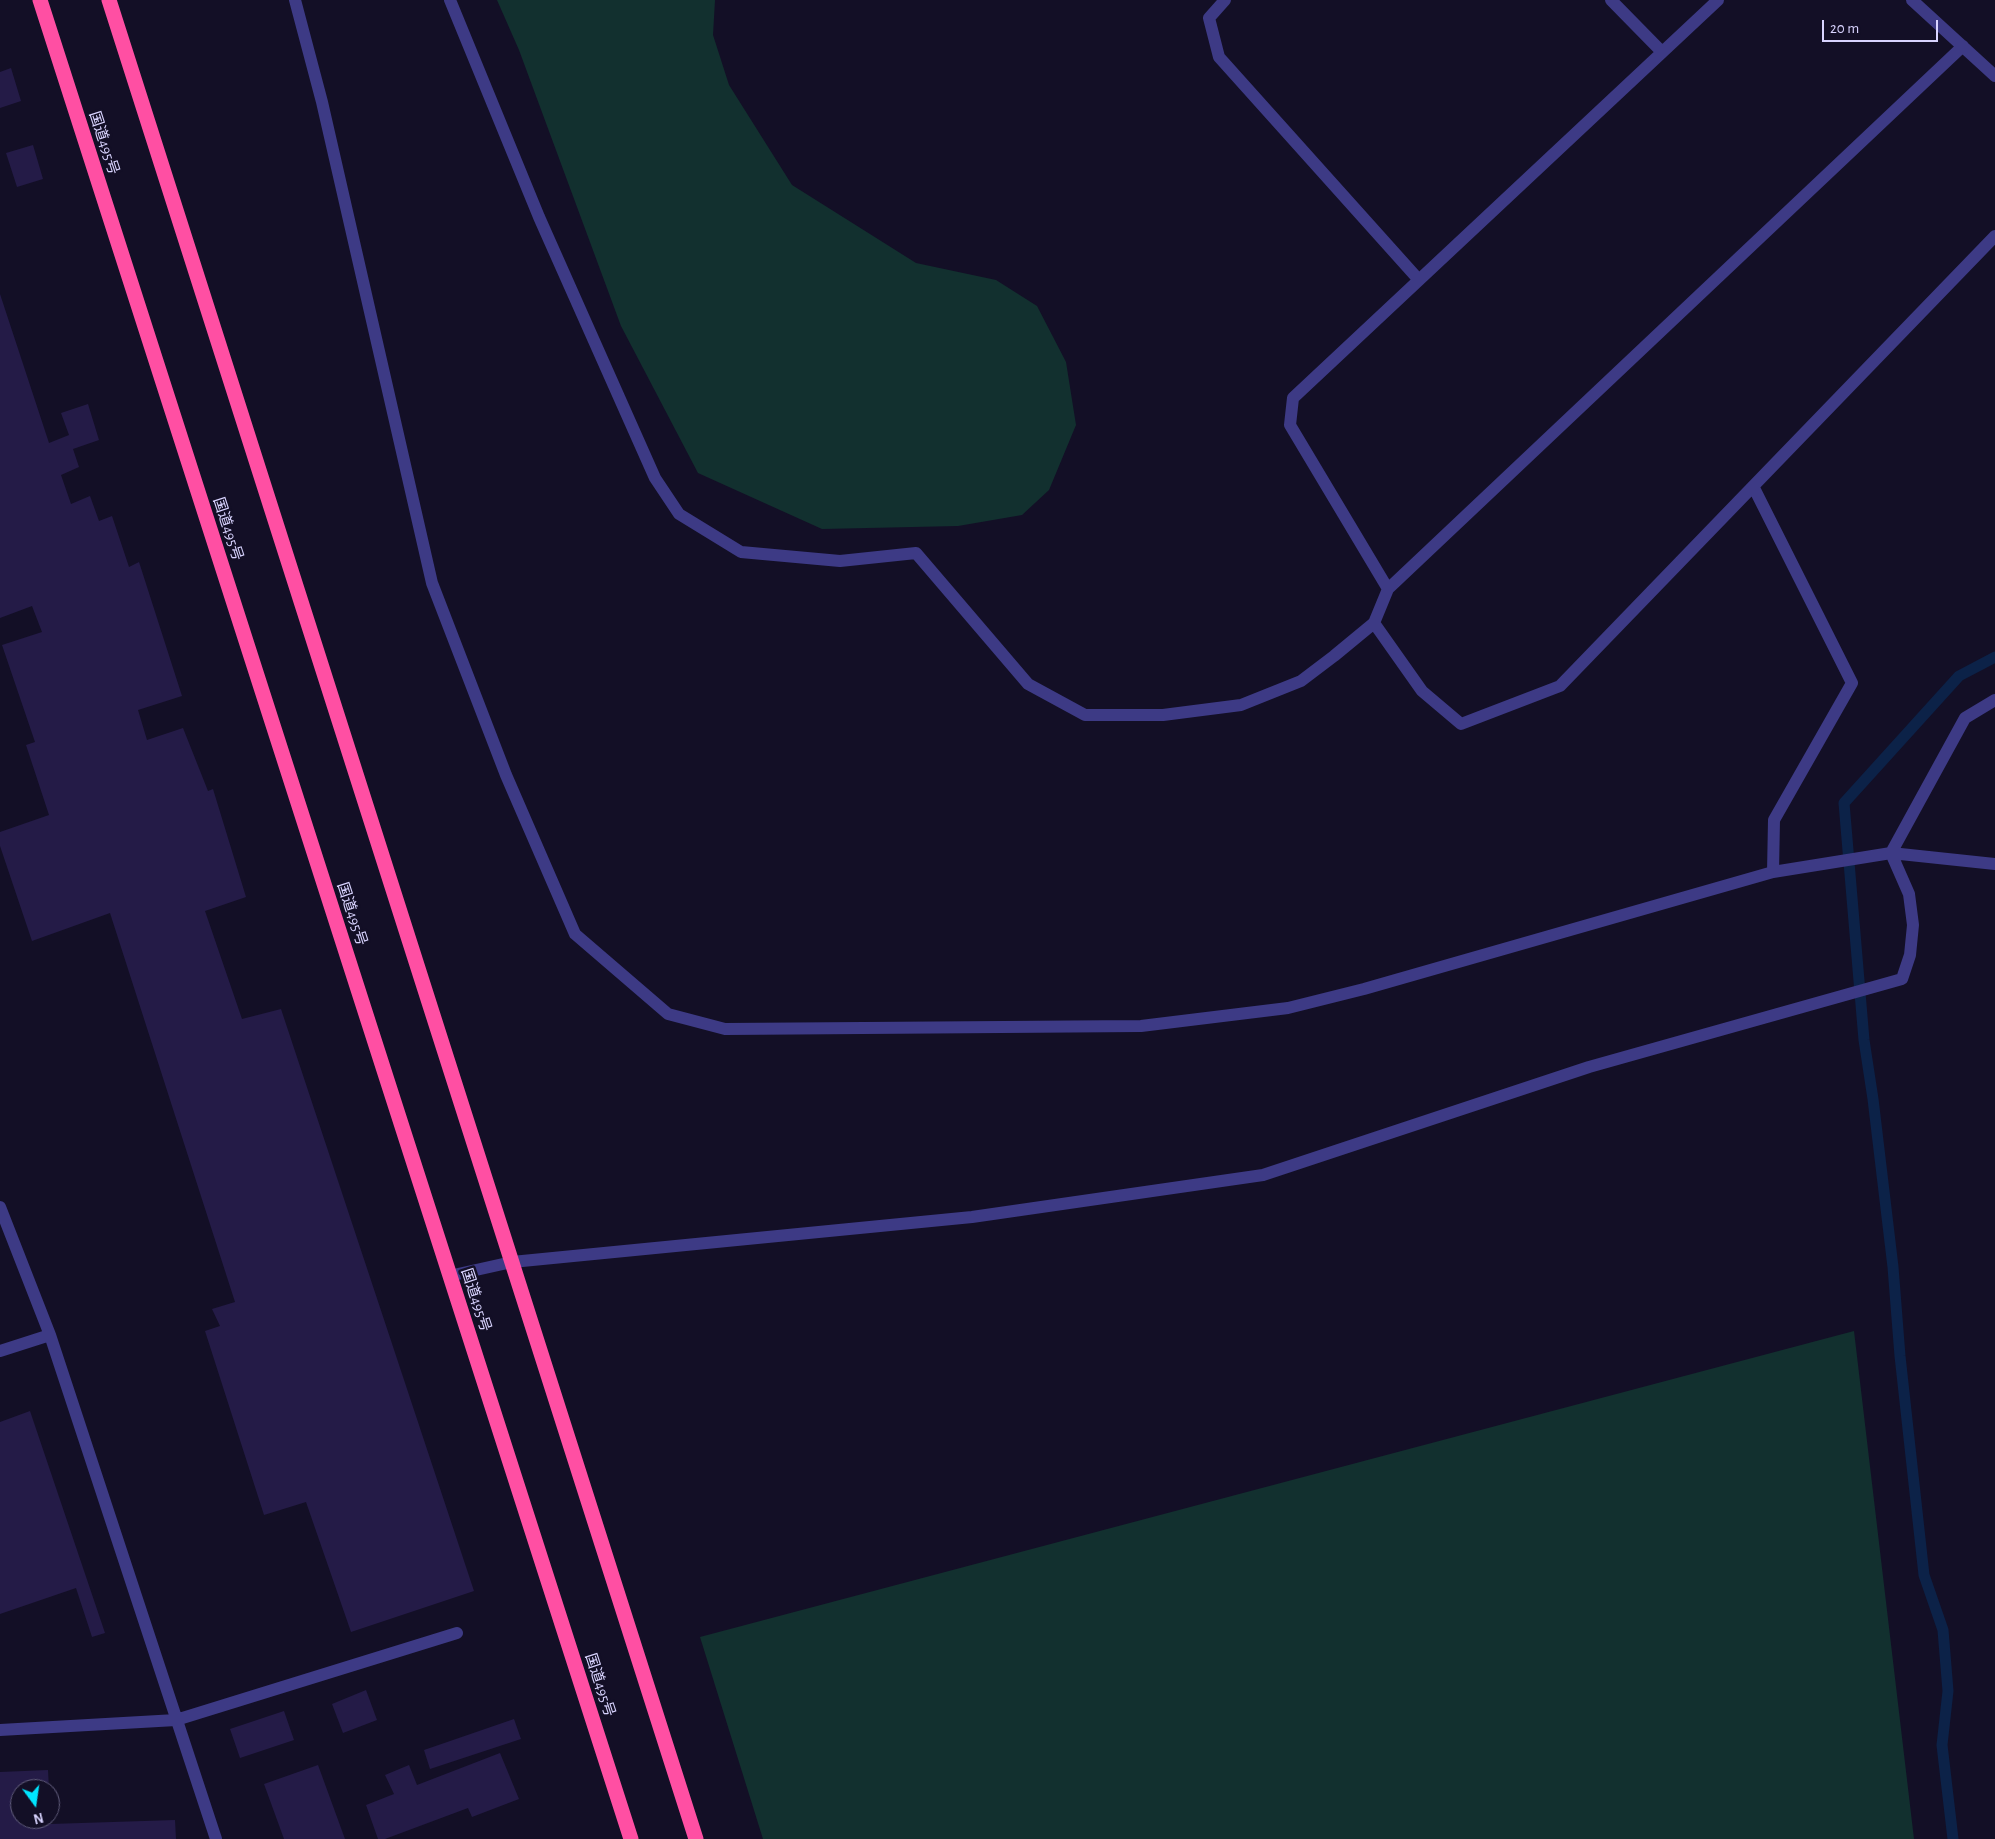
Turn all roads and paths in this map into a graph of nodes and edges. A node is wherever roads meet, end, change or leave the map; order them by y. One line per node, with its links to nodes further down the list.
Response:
1 (40, 0): 23 (highway, 国道495号)
2 (109, 0): 22 (highway)
3 (295, 0): 20 (street)
4 (450, 0): 16 (street)
5 (1225, 0): 13 (street)
6 (1611, 0): 10 (street)
7 (1718, 0): 10 (street)
8 (1912, 0): 9 (street)
9 (1963, 46): 11 (street); 15 (street)
10 (1662, 52): 13 (street)
11 (1995, 76)
12 (1995, 236): 14 (street)
13 (1419, 280): 15 (street)
14 (1753, 486): 16 (street); 20 (street)
15 (1388, 588): 16 (street)
16 (1374, 623)
17 (1995, 700): 18 (street)
18 (1891, 853): 19 (street); 20 (street); 22 (street)
19 (1995, 864)
20 (1773, 872)
21 (0, 1207): 24 (street)
22 (512, 1262): 23 (street); 31 (highway)
23 (450, 1276): 30 (highway, 国道495号)
24 (50, 1335): 25 (street); 27 (street)
25 (0, 1351)
26 (457, 1633): 27 (street)
27 (176, 1720): 28 (street); 29 (street)
28 (0, 1730)
29 (216, 1839)
30 (631, 1839)
31 (696, 1839)

